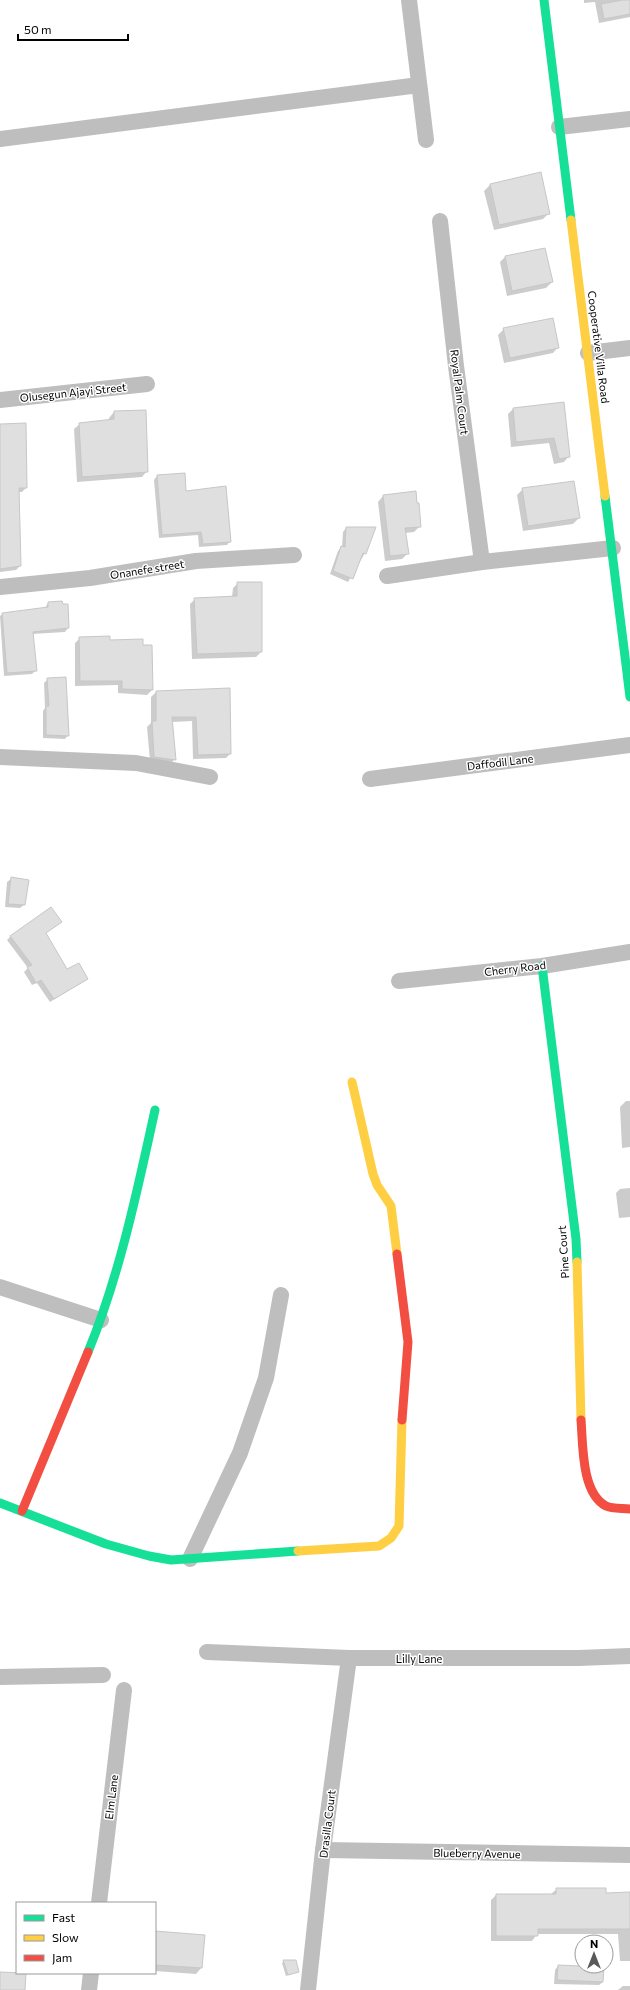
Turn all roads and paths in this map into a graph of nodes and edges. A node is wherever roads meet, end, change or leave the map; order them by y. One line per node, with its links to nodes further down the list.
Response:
1 (409, 0): 3 (street)
2 (544, 0): 5 (street, Cooperative Villa Road)
3 (419, 85): 6 (street); 7 (street)
4 (630, 119): 5 (street)
5 (559, 127): 10 (street, Cooperative Villa Road)
6 (0, 139)
7 (426, 140)
8 (440, 221): 15 (street, Royal Palm Court)
9 (630, 348): 10 (street)
10 (588, 353): 13 (street, Cooperative Villa Road)
11 (147, 384): 12 (street, Olusegun Ajayi Street)
12 (0, 400)
13 (613, 548): 15 (street); 18 (street, Cooperative Villa Road)
14 (294, 555): 17 (street, Onanefe street)
15 (482, 562): 16 (street)
16 (387, 576)
17 (0, 587)
18 (624, 591): 19 (street, Cooperative Villa Road)
19 (630, 697)
20 (630, 745): 23 (street, Daffodil Lane)
21 (0, 757): 22 (street)
22 (210, 777)
23 (370, 779)
24 (630, 952): 25 (street, Cherry Road)
25 (542, 966): 26 (street, Cherry Road); 33 (street, Pine Court)
26 (399, 981)
27 (352, 1082): 35 (street)
28 (155, 1110): 31 (street)
29 (0, 1287): 31 (street)
30 (281, 1295): 35 (street)
31 (101, 1320): 34 (street)
32 (0, 1503): 34 (street)
33 (630, 1509)
34 (22, 1511): 35 (street)
35 (190, 1559)
36 (207, 1652): 38 (street, Lilly Lane)
37 (630, 1656): 38 (street, Lilly Lane)
38 (348, 1658): 42 (street, Drasilla Court)
39 (103, 1675): 40 (street)
40 (0, 1676)
41 (124, 1690): 44 (street, Elm Lane)
42 (323, 1850): 43 (street, Blueberry Avenue); 47 (street, Drasilla Court)
43 (630, 1855)
44 (99, 1902)
45 (91, 1974): 46 (street)
46 (89, 1990)
47 (308, 1990)

